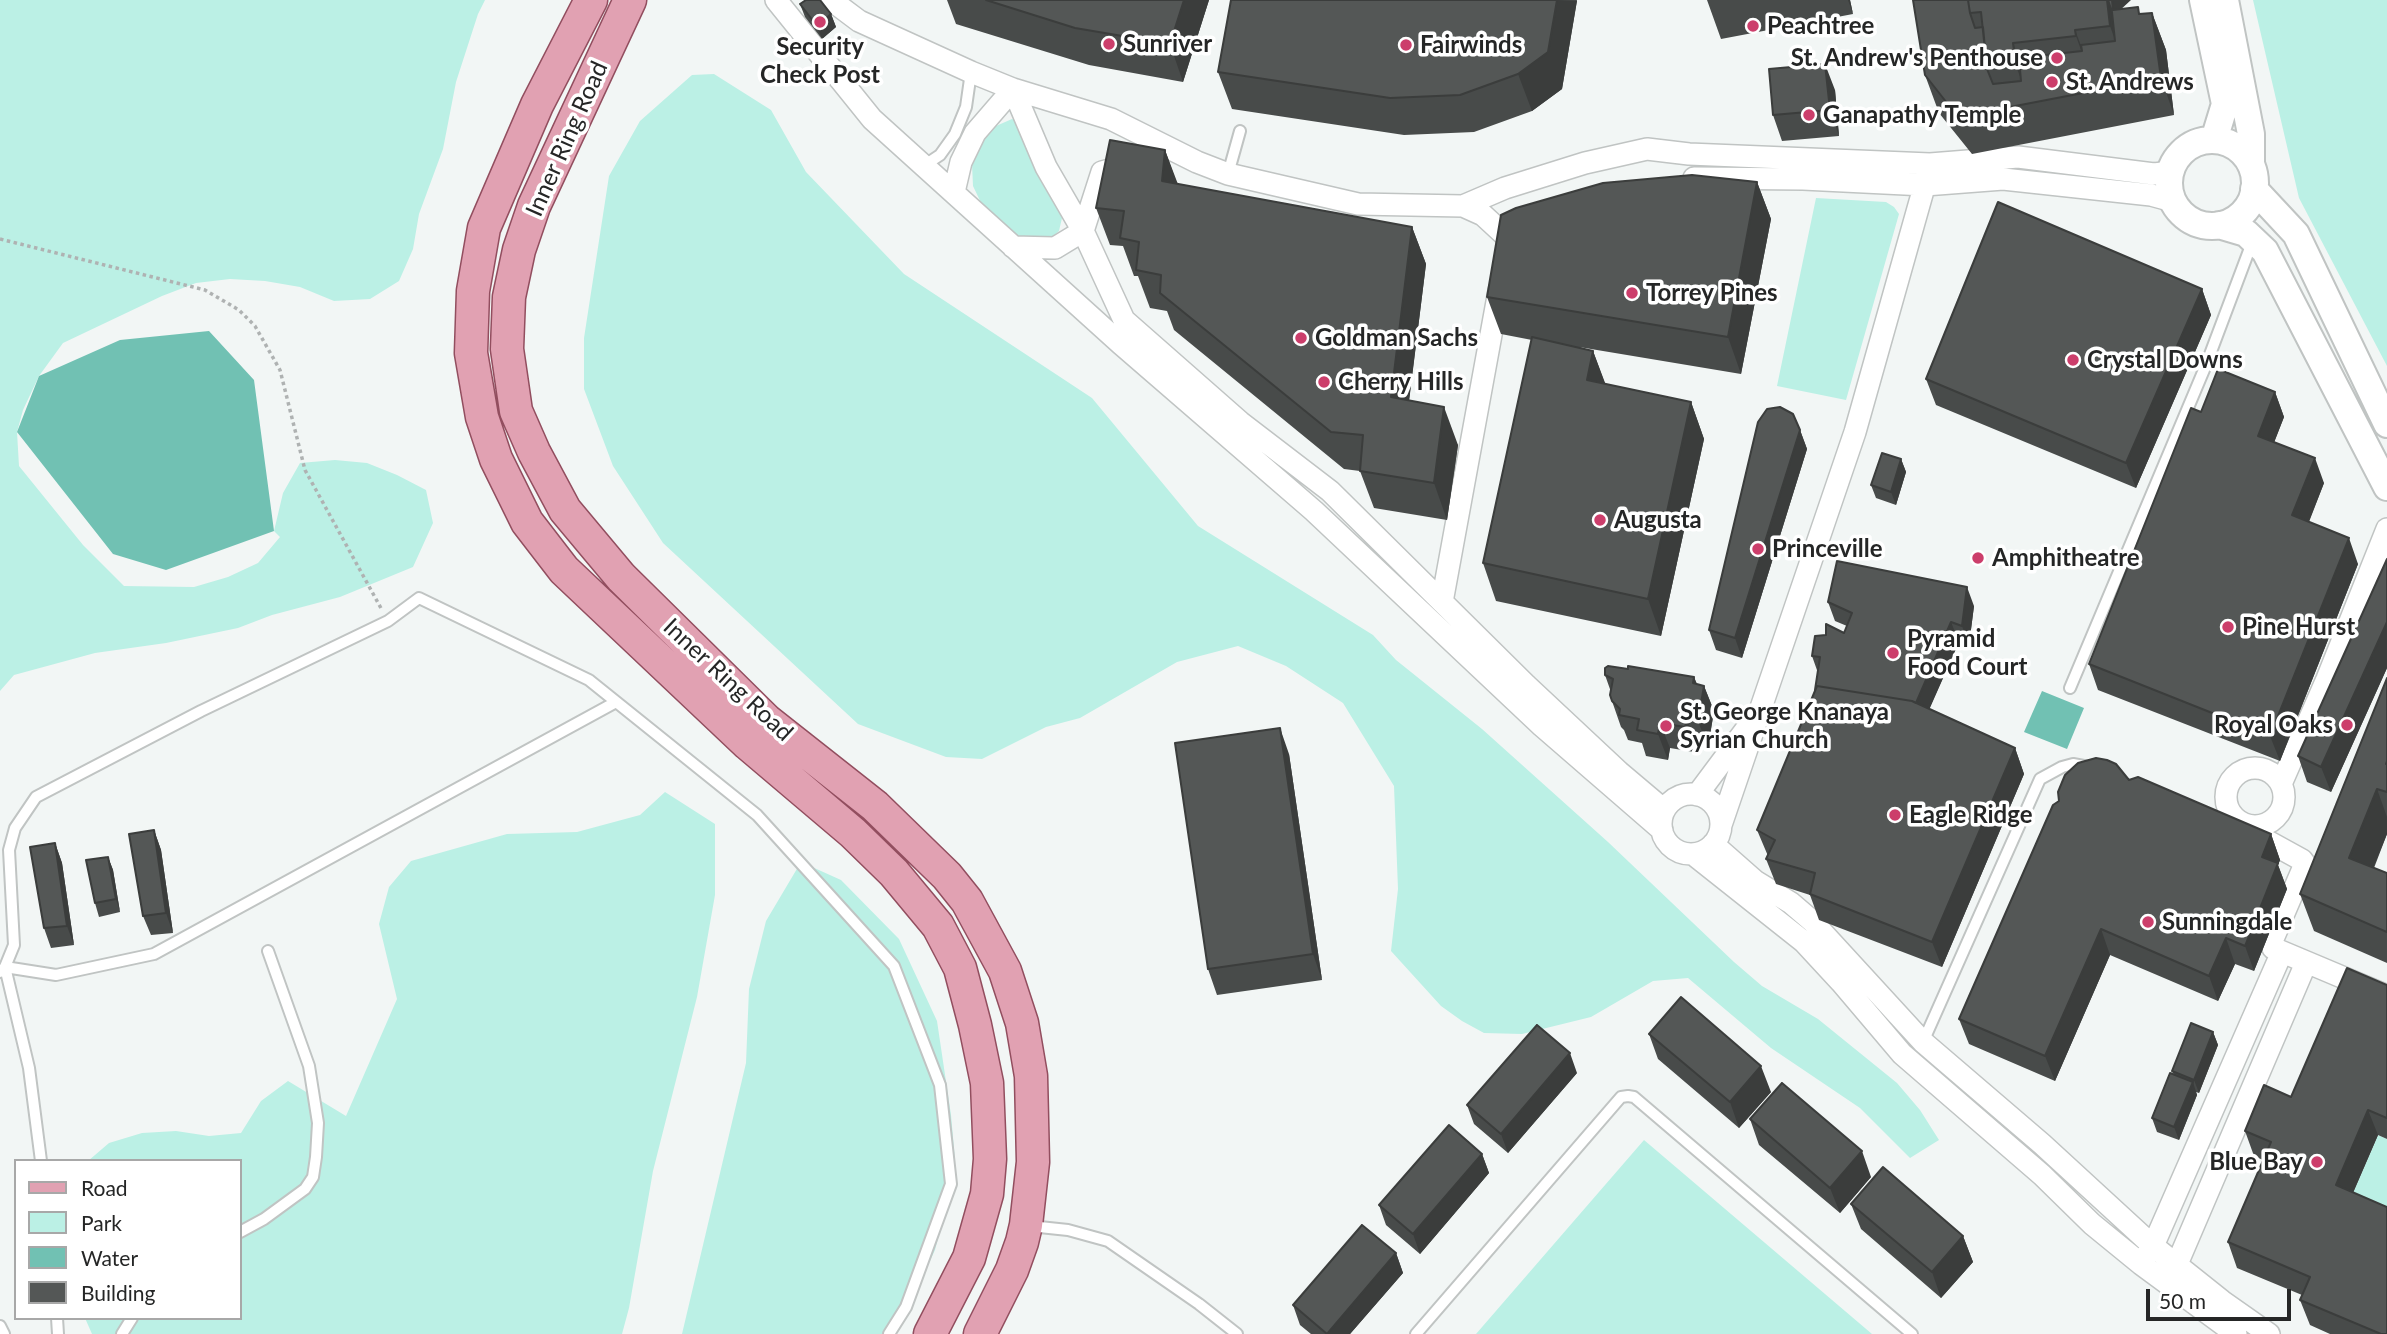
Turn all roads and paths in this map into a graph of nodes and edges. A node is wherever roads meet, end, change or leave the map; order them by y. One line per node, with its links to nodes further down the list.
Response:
1 (591, 0): 55 (main road, Inner Ring Road)
2 (630, 0): 48 (main road, Inner Ring Road)
3 (776, 0): 12 (street)
4 (831, 0): 7 (street)
5 (2203, 0): 10 (street)
6 (2225, 0): 16 (street)
7 (971, 72): 8 (street); 12 (lane)
8 (1013, 89): 11 (street); 18 (street); 22 (street)
9 (1240, 131): 14 (lane)
10 (2214, 140): 13 (street); 16 (street)
11 (1197, 162): 14 (street); 22 (street)
12 (925, 165): 18 (street)
13 (2171, 172): 15 (street); 19 (street)
14 (1228, 174): 20 (street)
15 (1927, 174): 17 (street); 19 (street); 20 (street); 33 (street)
16 (2253, 177): 21 (street); 26 (street)
17 (1668, 178)
18 (954, 192): 25 (street)
19 (2173, 201): 21 (street)
20 (1464, 206): 29 (street)
21 (2219, 225): 24 (street)
22 (1083, 231): 25 (street); 29 (street)
23 (0, 239): 30 (path)
24 (2253, 240): 27 (street); 31 (lane)
25 (1013, 247): 37 (street)
26 (2387, 424)
27 (2387, 487)
28 (2387, 529): 35 (street)
29 (1442, 602): 37 (street)
30 (388, 621): 32 (lane); 44 (lane)
31 (2070, 688)
32 (616, 702): 44 (lane); 54 (lane)
33 (1757, 715): 36 (street); 39 (street)
34 (2098, 770): 46 (lane)
35 (2281, 784): 38 (street); 38 (street)
36 (1697, 795): 37 (street); 39 (street)
37 (1663, 820): 40 (street)
38 (2254, 827): 42 (street)
39 (1717, 835): 40 (street); 46 (street)
40 (1693, 854): 50 (street)
41 (268, 951): 49 (lane)
42 (2282, 952): 43 (street); 50 (street)
43 (2306, 963): 45 (street); 51 (street)
44 (3, 970): 47 (lane)
45 (2387, 996)
46 (1923, 1042): 50 (street)
47 (41, 1159)
48 (1026, 1226): 56 (main road, Inner Ring Road); 57 (lane)
49 (242, 1231)
50 (2147, 1255): 51 (street)
51 (2171, 1273): 60 (street); 61 (street)
52 (0, 1326): 53 (lane)
53 (4, 1334)
54 (889, 1334)
55 (930, 1334)
56 (980, 1334)
57 (1237, 1334)
58 (1416, 1334): 59 (lane)
59 (1912, 1334)
60 (2236, 1334)
61 (2269, 1334)

